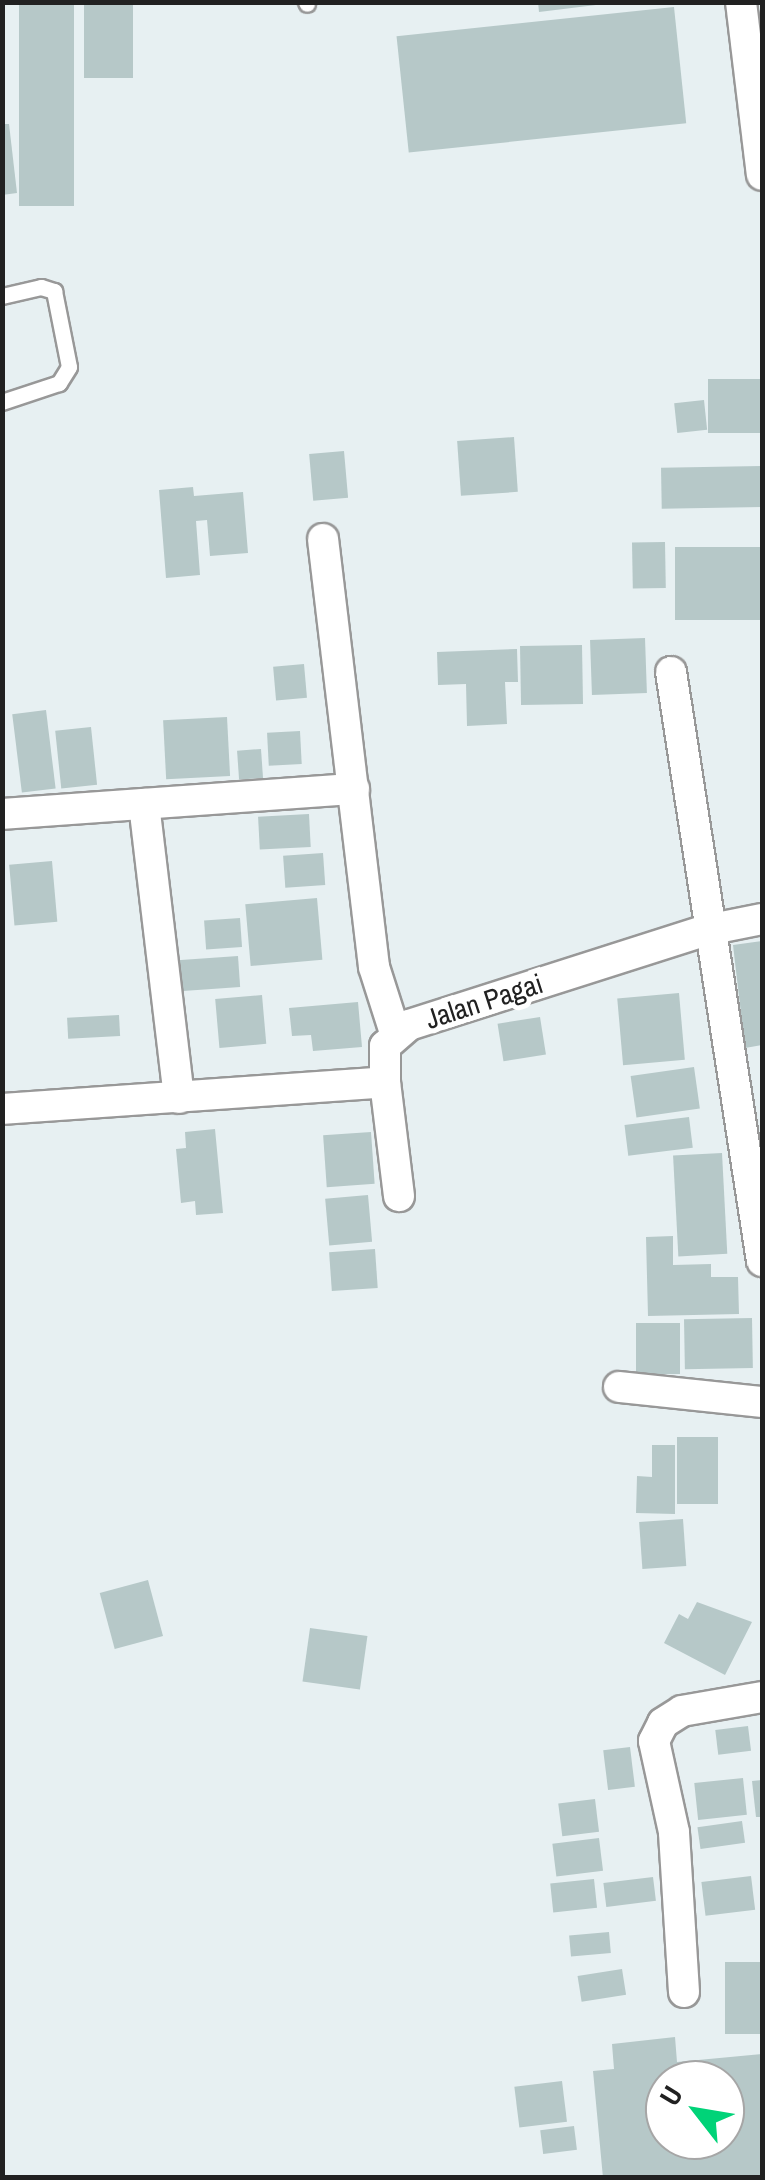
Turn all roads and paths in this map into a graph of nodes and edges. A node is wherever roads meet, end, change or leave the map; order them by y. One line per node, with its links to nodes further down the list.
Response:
1 (742, 2): 2 (street)
2 (762, 175)
3 (2, 296): 4 (lane)
4 (2, 402)
5 (323, 539): 7 (street)
6 (671, 672): 11 (street)
7 (354, 789): 8 (street); 12 (street)
8 (144, 804): 9 (street); 14 (street)
9 (2, 814)
10 (762, 919): 11 (street, Jalan Pagai)
11 (707, 930): 12 (street, Jalan Pagai); 17 (street)
12 (395, 1033): 13 (street, Jalan Pagai)
13 (385, 1082): 14 (street); 16 (street, Jalan Pagai)
14 (179, 1098): 15 (street)
15 (2, 1108)
16 (399, 1196)
17 (762, 1260)
18 (619, 1387): 19 (street)
19 (762, 1402)
20 (762, 1697): 21 (street)
21 (684, 1992)

